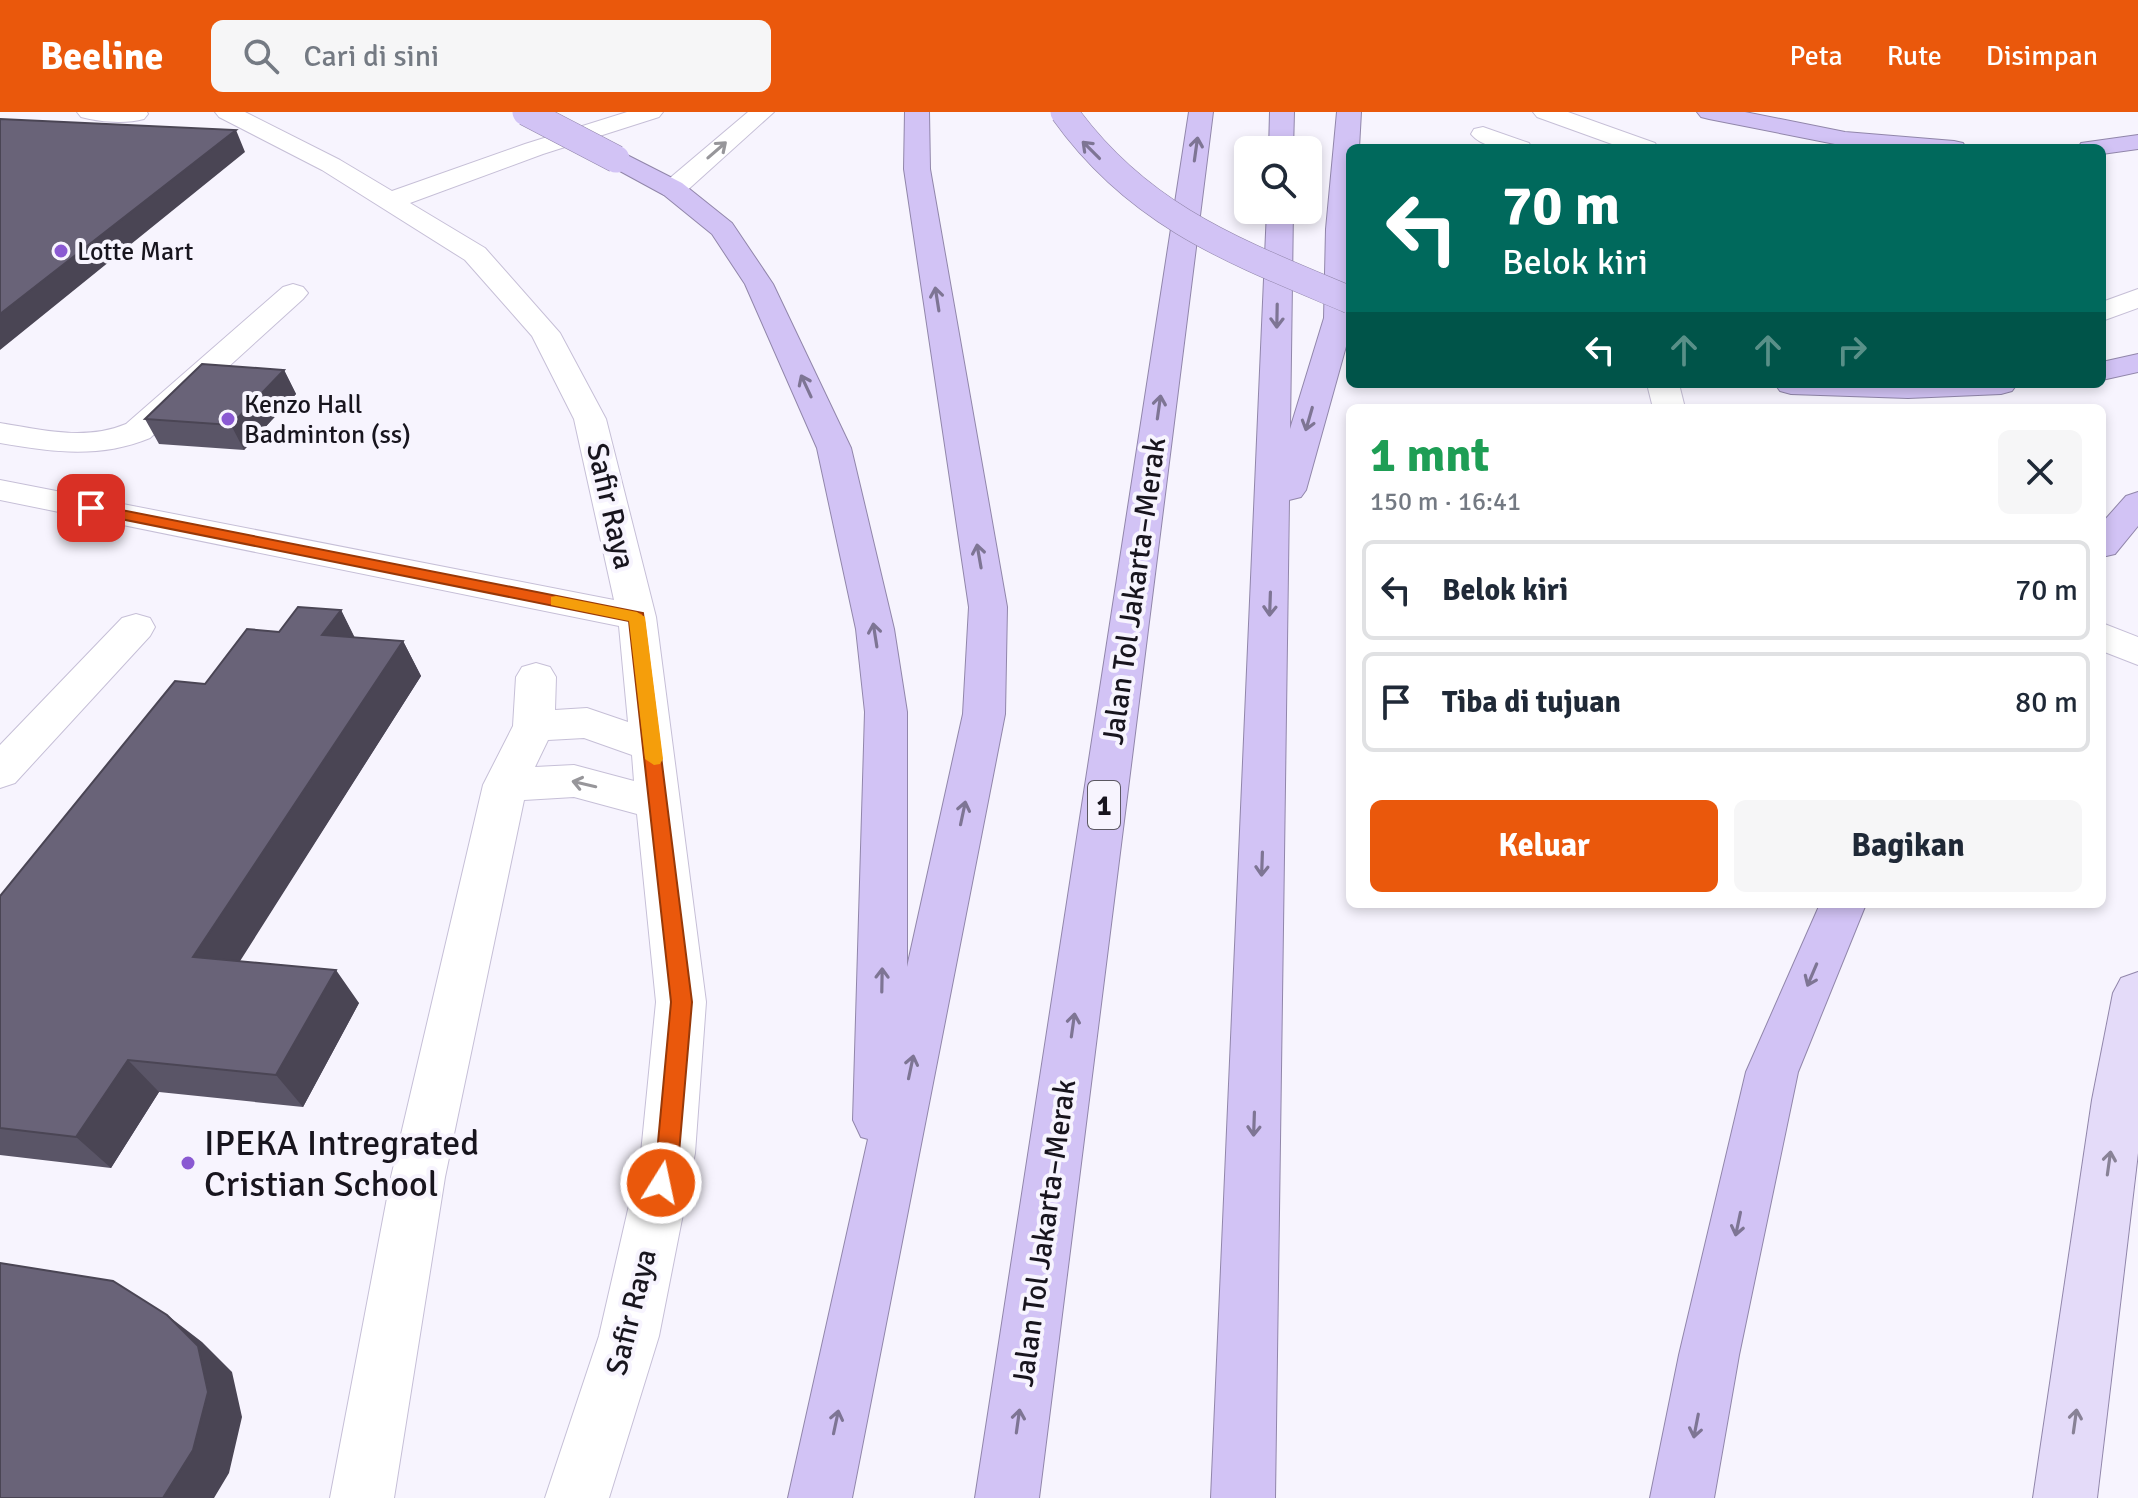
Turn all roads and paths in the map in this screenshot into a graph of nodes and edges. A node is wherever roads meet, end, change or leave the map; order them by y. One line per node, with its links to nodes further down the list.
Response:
1 (89, 112): 13 (street)
2 (227, 112): 24 (street, Safir Raya)
3 (526, 112): 23 (highway, bridge)
4 (651, 112): 24 (street)
5 (762, 112): 23 (street, one-way to 5)
6 (917, 112): 49 (highway, one-way to 6)
7 (1064, 112): 29 (highway, one-way to 7, bridge)
8 (1201, 112): 53 (highway, Jalan Tol Jakarta–Merak / 1, one-way to 8)
9 (1282, 112): 15 (highway)
10 (1349, 112): 17 (highway, one-way to 17)
11 (1545, 112): 19 (street)
12 (1709, 112): 20 (highway)
13 (136, 114)
14 (1482, 131): 18 (street)
15 (1281, 136)
16 (2138, 142): 21 (highway)
17 (1347, 144)
18 (1511, 144)
19 (1635, 144)
20 (1906, 144)
21 (2106, 146)
22 (1346, 151): 38 (highway, one-way to 38)
23 (673, 189): 49 (highway, one-way to 23)
24 (390, 201): 39 (street, Safir Raya)
25 (1280, 224): 38 (highway, one-way to 38)
26 (2138, 280): 27 (street)
27 (2106, 284)
28 (293, 293): 34 (street)
29 (1346, 298)
30 (2138, 298): 31 (street)
31 (2106, 310)
32 (2138, 363): 33 (highway)
33 (2106, 370)
34 (0, 433)
35 (0, 490): 39 (street)
36 (2138, 503): 37 (highway)
37 (2106, 541)
38 (1272, 547): 54 (highway, one-way to 54)
39 (637, 617): 43 (street, Safir Raya)
40 (136, 627): 44 (street)
41 (2106, 638): 42 (street)
42 (2138, 652)
43 (653, 747): 45 (street); 46 (street, Safir Raya)
44 (0, 772)
45 (505, 785): 46 (street, one-way to 45); 50 (street)
46 (659, 804): 51 (street, Safir Raya)
47 (1841, 908): 55 (highway, one-way to 55)
48 (2138, 993): 56 (main road, one-way to 48)
49 (878, 1226): 52 (highway, one-way to 49)
50 (362, 1498)
51 (577, 1498)
52 (820, 1498)
53 (1007, 1498)
54 (1243, 1498)
55 (1682, 1498)
56 (2065, 1498)

